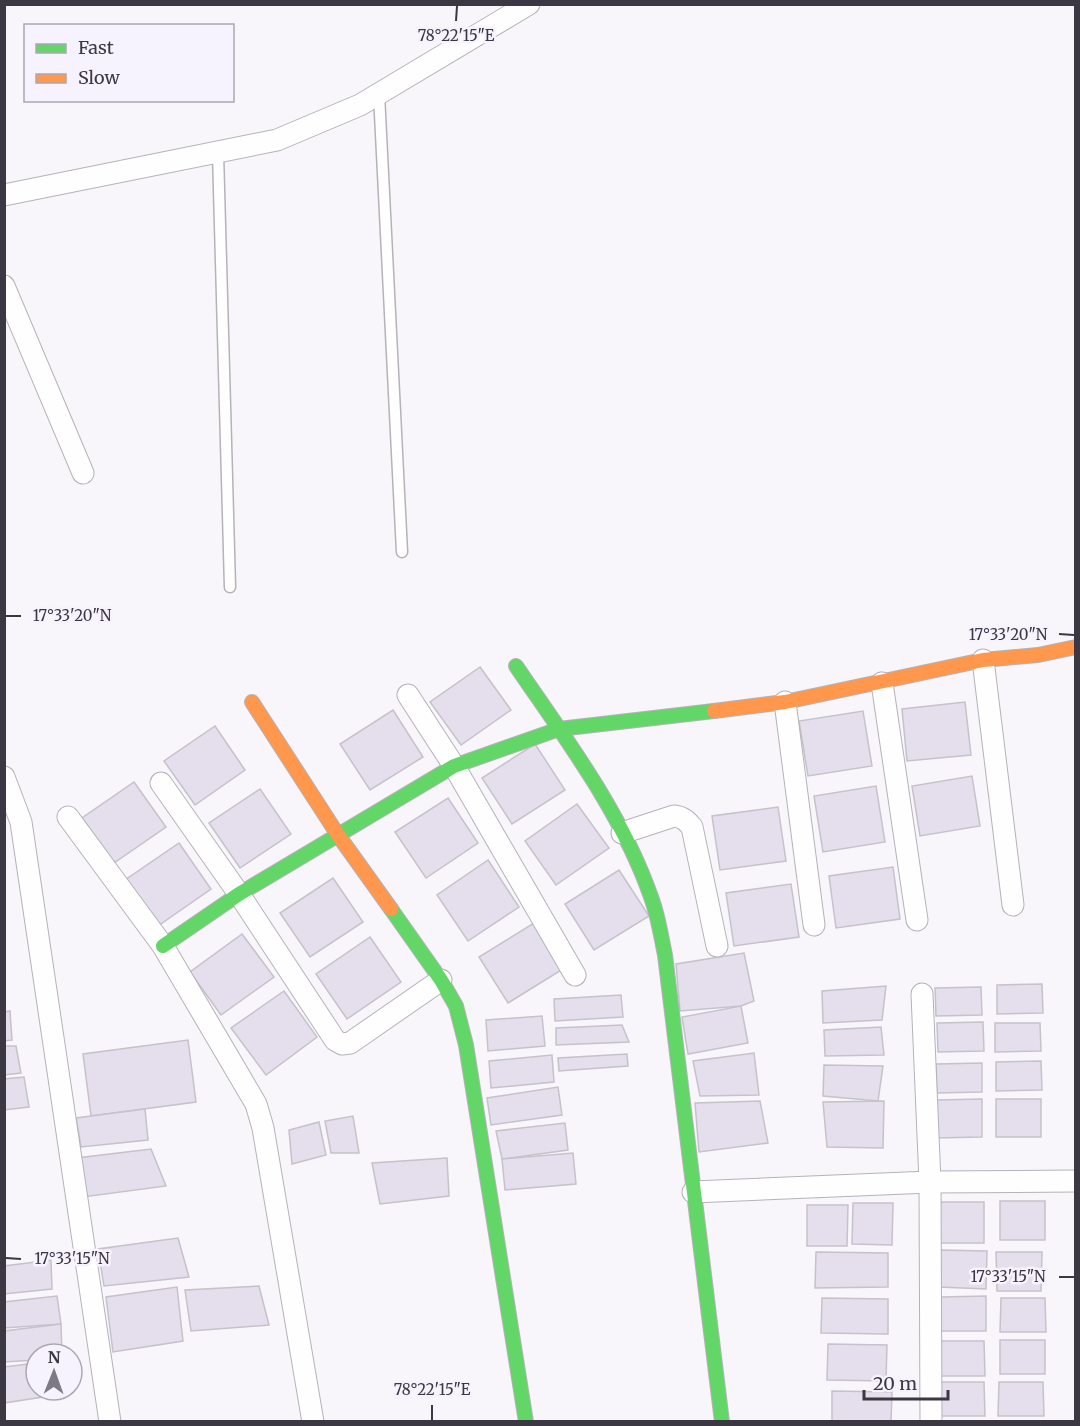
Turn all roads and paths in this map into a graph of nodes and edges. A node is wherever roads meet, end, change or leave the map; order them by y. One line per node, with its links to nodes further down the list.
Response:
1 (529, 4): 2 (street)
2 (379, 94): 3 (street); 7 (lane)
3 (218, 153): 4 (street); 8 (lane)
4 (4, 195)
5 (4, 286): 6 (street)
6 (83, 473)
7 (402, 552)
8 (230, 587)
9 (1076, 647): 10 (street)
10 (983, 660): 12 (street); 25 (street)
11 (516, 666): 16 (street)
12 (882, 683): 15 (street); 26 (street)
13 (408, 695): 17 (street)
14 (252, 702): 23 (street)
15 (785, 702): 16 (street); 27 (street)
16 (559, 729): 17 (street); 22 (street)
17 (454, 766): 23 (street); 30 (street)
18 (4, 777): 21 (street)
19 (161, 783): 24 (street)
20 (68, 817): 28 (street)
21 (13, 824): 36 (street)
22 (622, 833): 29 (street); 35 (street)
23 (338, 835): 24 (street); 31 (street)
24 (239, 894): 28 (street); 31 (street)
25 (1013, 905)
26 (917, 920)
27 (814, 925)
28 (163, 946): 37 (street)
29 (717, 946)
30 (575, 975)
31 (441, 980): 38 (street)
32 (922, 994): 34 (street)
33 (1076, 1181): 34 (street)
34 (930, 1182): 35 (street); 40 (street)
35 (693, 1192): 39 (street)
36 (110, 1422)
37 (313, 1422)
38 (526, 1422)
39 (722, 1422)
40 (931, 1422)

